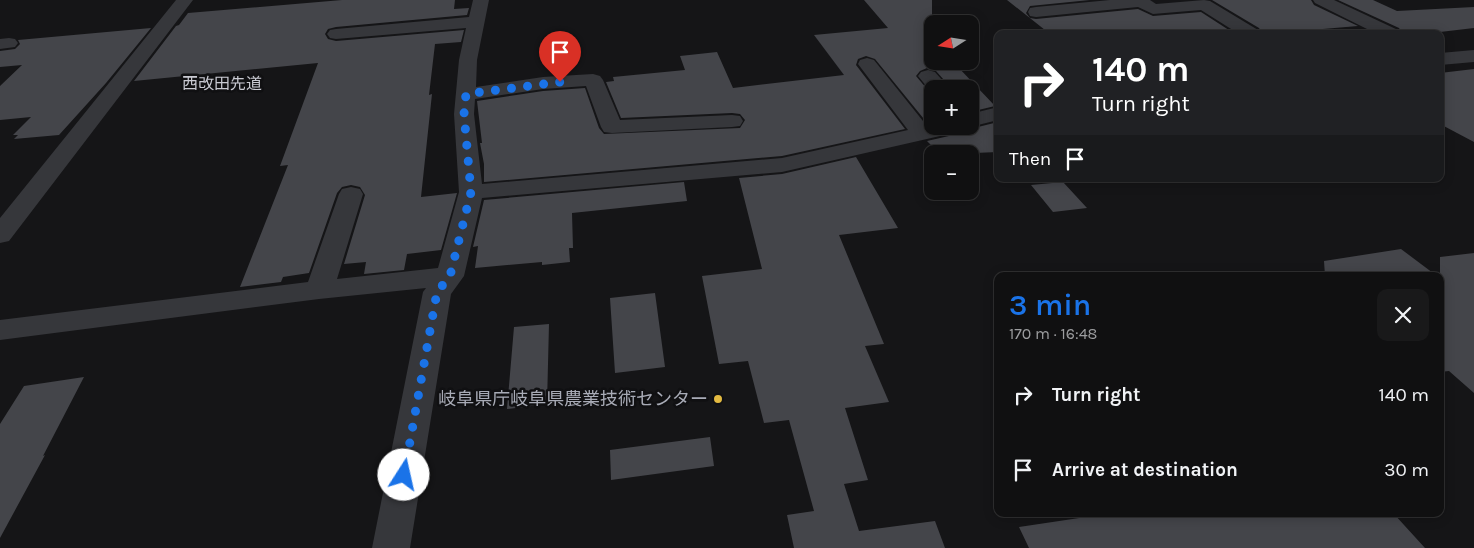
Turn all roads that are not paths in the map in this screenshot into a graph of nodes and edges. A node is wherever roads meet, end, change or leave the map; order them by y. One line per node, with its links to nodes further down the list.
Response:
1 (185, 0): 20 (street)
2 (1320, 0): 8 (street)
3 (1139, 1): 4 (street); 7 (street)
4 (1092, 3): 6 (street)
5 (479, 11): 9 (street); 13 (street)
6 (1036, 12)
7 (1246, 30)
8 (1384, 30)
9 (336, 34)
10 (1474, 56): 11 (street)
11 (1444, 58)
12 (867, 64): 17 (street)
13 (466, 94): 16 (street); 18 (street)
14 (994, 114): 15 (street)
15 (979, 118)
16 (732, 121)
17 (922, 134): 18 (street)
18 (471, 192): 21 (street)
19 (351, 194): 22 (street)
20 (1, 233)
21 (450, 276): 22 (street); 24 (street)
22 (319, 290): 23 (street)
23 (0, 330)
24 (390, 548)

